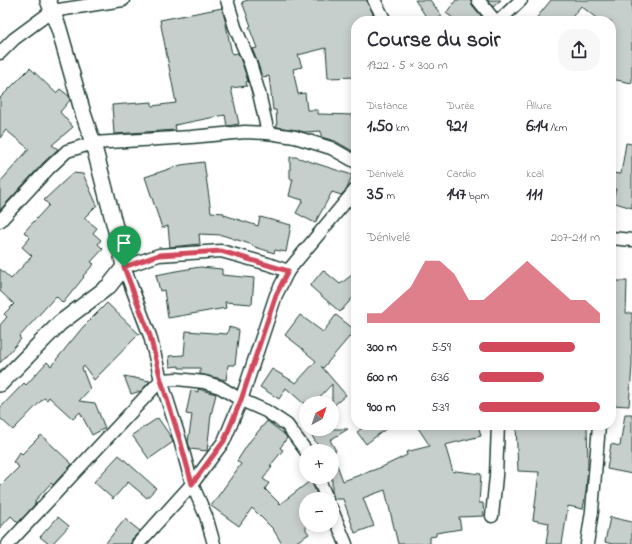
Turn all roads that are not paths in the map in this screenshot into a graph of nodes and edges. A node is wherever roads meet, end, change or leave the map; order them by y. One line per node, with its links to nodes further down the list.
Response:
1 (124, 0): 6 (street)
2 (227, 0): 11 (street)
3 (374, 0): 7 (street)
4 (478, 0): 8 (street)
5 (521, 0): 9 (street)
6 (50, 5): 10 (street); 12 (street)
7 (382, 16)
8 (491, 16)
9 (504, 16)
10 (0, 53)
11 (268, 133): 12 (street); 13 (street)
12 (93, 143): 15 (street); 18 (street)
13 (351, 159)
14 (351, 195): 19 (street)
15 (0, 221)
16 (616, 238): 17 (street)
17 (632, 240)
18 (124, 267): 19 (street); 20 (street); 21 (street)
19 (288, 271): 22 (street)
20 (161, 380): 22 (street); 26 (street); 29 (street)
21 (0, 384)
22 (241, 400): 25 (street); 26 (street)
23 (498, 430): 27 (street)
24 (599, 430): 33 (street)
25 (301, 444)
26 (192, 484): 30 (street); 31 (street)
27 (492, 516)
28 (339, 527): 32 (street)
29 (8, 544)
30 (138, 544)
31 (214, 544)
32 (346, 544)
33 (587, 544)

